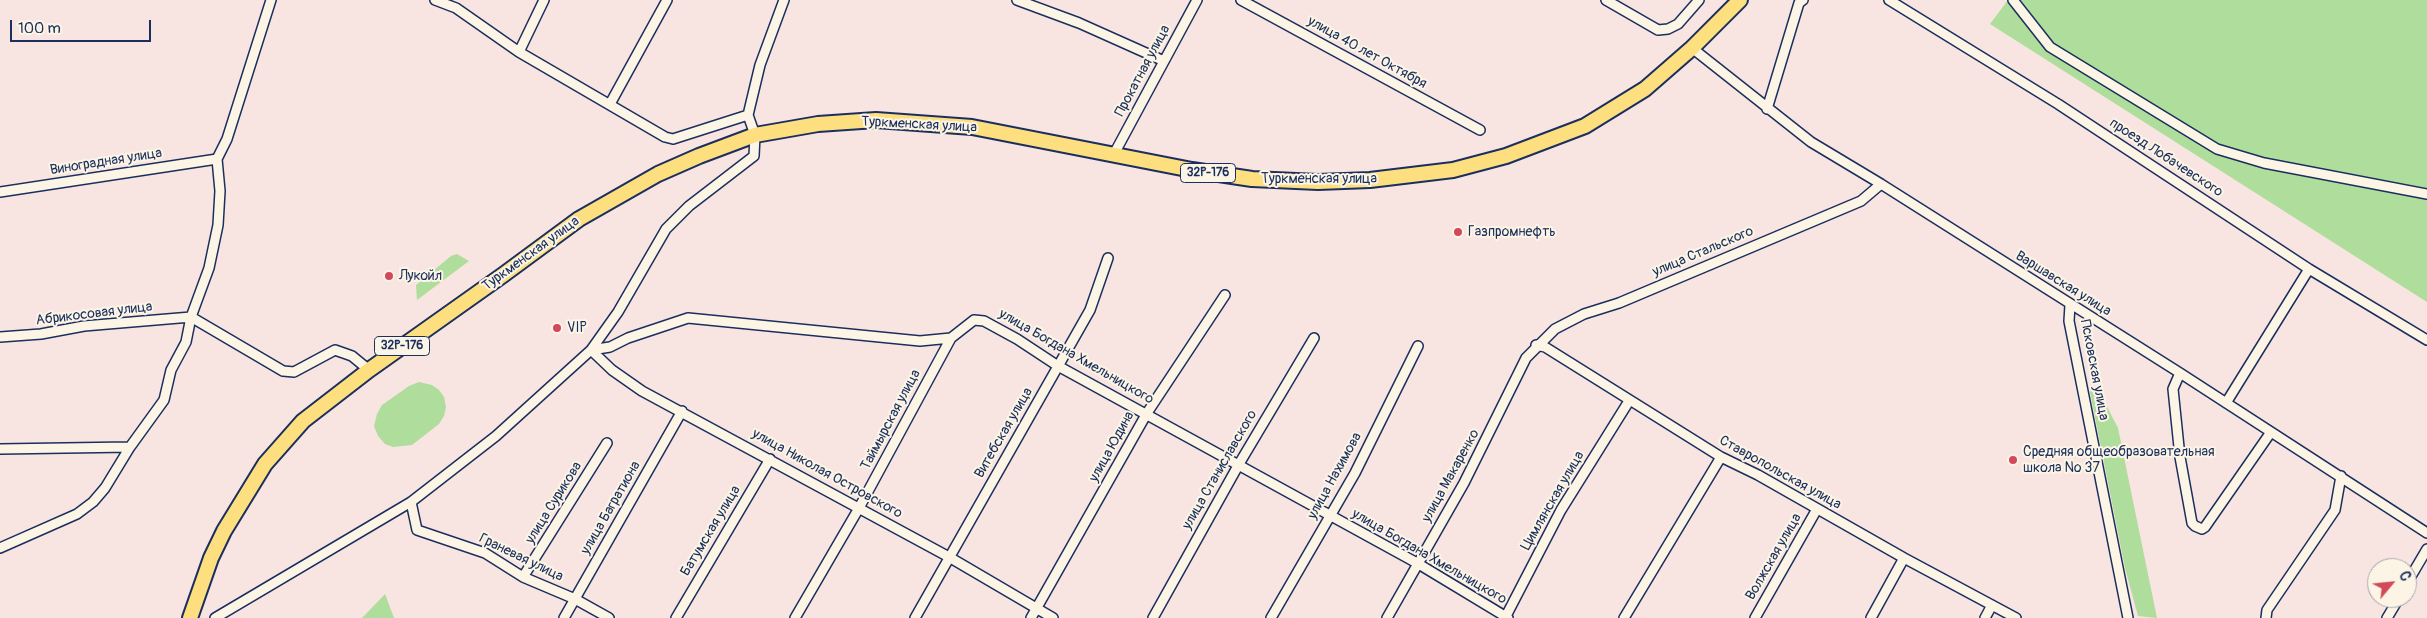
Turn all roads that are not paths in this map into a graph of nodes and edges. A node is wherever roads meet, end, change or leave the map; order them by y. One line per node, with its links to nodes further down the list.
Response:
1 (271, 0): 24 (street)
2 (439, 0): 16 (street)
3 (544, 0): 16 (street)
4 (667, 0): 18 (street)
5 (784, 0): 20 (street)
6 (1017, 0): 17 (street)
7 (1197, 0): 17 (street, Прокатная улица)
8 (1242, 0): 21 (street, улица 40 лет Октября)
9 (1606, 0): 10 (street)
10 (1699, 0)
11 (1740, 0): 15 (main road, 32Р-176)
12 (1889, 0): 29 (street, проезд Лобачевского)
13 (2013, 0): 27 (street)
14 (1800, 1): 19 (street)
15 (1692, 48): 19 (street, Варшавская улица); 23 (main road, Туркменская улица / 32Р-176)
16 (519, 52): 18 (street)
17 (1164, 61): 23 (street, Прокатная улица)
18 (610, 104): 20 (street)
19 (1768, 109): 25 (street, Варшавская улица)
20 (748, 115): 22 (street)
21 (1480, 130)
22 (755, 135): 23 (main road, Туркменская улица / 32Р-176); 39 (street); 41 (main road, Туркменская улица / 32Р-176)
23 (1114, 154)
24 (217, 160): 26 (street, Виноградная улица); 32 (street)
25 (1881, 184): 31 (street, Варшавская улица); 37 (street, улица Стальского)
26 (0, 192)
27 (2427, 194)
28 (1108, 258): 40 (street, Витебская улица)
29 (2309, 269): 36 (street, проезд Лобачевского); 44 (street)
30 (1225, 296): 46 (street, улица Юдина)
31 (2070, 305): 42 (street, Варшавская улица); 88 (street, Псковская улица)
32 (191, 317): 33 (street, Абрикосовая улица); 41 (street); 49 (street)
33 (0, 337)
34 (951, 338): 39 (street); 40 (street, улица Богдана Хмельницкого); 56 (street, Таймырская улица)
35 (1314, 338): 53 (street, улица Станиславского)
36 (2427, 340)
37 (1536, 345): 43 (street, Ставропольская улица); 64 (street, улица Макаренко)
38 (1418, 346): 58 (street, улица Нахимова)
39 (591, 350): 45 (street, улица Николая Островского); 55 (street)
40 (1058, 366): 46 (street, улица Богдана Хмельницкого); 62 (street, Витебская улица)
41 (368, 370): 70 (main road, Туркменская улица / 32Р-176)
42 (2180, 373): 44 (street, Варшавская улица); 47 (street)
43 (1628, 401): 51 (street, Ставропольская улица); 82 (street, Цимлянская улица)
44 (2226, 403): 47 (street, Варшавская улица)
45 (682, 411): 52 (street, улица Николая Островского); 67 (street, улица Багратиона)
46 (1147, 413): 53 (street, улица Богдана Хмельницкого); 69 (street, улица Юдина)
47 (2271, 432): 54 (street, Варшавская улица)
48 (607, 443): 66 (street, улица Сурикова)
49 (130, 447): 50 (street); 60 (street)
50 (0, 449)
51 (1721, 457): 57 (street, Ставропольская улица); 83 (street)
52 (770, 459): 56 (street, улица Николая Островского); 74 (street, Батумская улица)
53 (1239, 464): 58 (street, улица Богдана Хмельницкого); 79 (street, улица Станиславского)
54 (2340, 476): 59 (street, Варшавская улица); 89 (street)
55 (411, 502): 66 (street, Граневая улица); 71 (street)
56 (859, 508): 62 (street, улица Николая Островского); 75 (street, Таймырская улица)
57 (1817, 509): 63 (street, Ставропольская улица); 84 (street, Волжская улица)
58 (1328, 515): 64 (street, улица Богдана Хмельницкого); 80 (street, улица Нахимова)
59 (2427, 533)
60 (0, 548)
61 (2427, 549): 65 (street)
62 (949, 557): 69 (street, улица Николая Островского); 76 (street, Витебская улица)
63 (1904, 558): 68 (street, Ставропольская улица); 85 (street)
64 (1417, 563): 81 (street, улица Макаренко); 82 (street, улица Богдана Хмельницкого)
65 (2417, 566)
66 (523, 577): 67 (street, Граневая улица)
67 (575, 599): 72 (street, улица Багратиона); 73 (street, Граневая улица)
68 (1992, 605): 86 (street); 87 (street, Ставропольская улица)
69 (1037, 608): 77 (street, улица Юдина); 78 (street, улица Николая Островского)
70 (190, 618)
71 (215, 618)
72 (564, 618)
73 (609, 618)
74 (676, 618)
75 (795, 618)
76 (915, 618)
77 (1031, 618)
78 (1053, 618)
79 (1152, 618)
80 (1271, 618)
81 (1387, 618)
82 (1506, 618)
83 (1624, 618)
84 (1754, 618)
85 (1871, 618)
86 (1985, 618)
87 (2016, 618)
88 (2128, 618)
89 (2266, 618)

